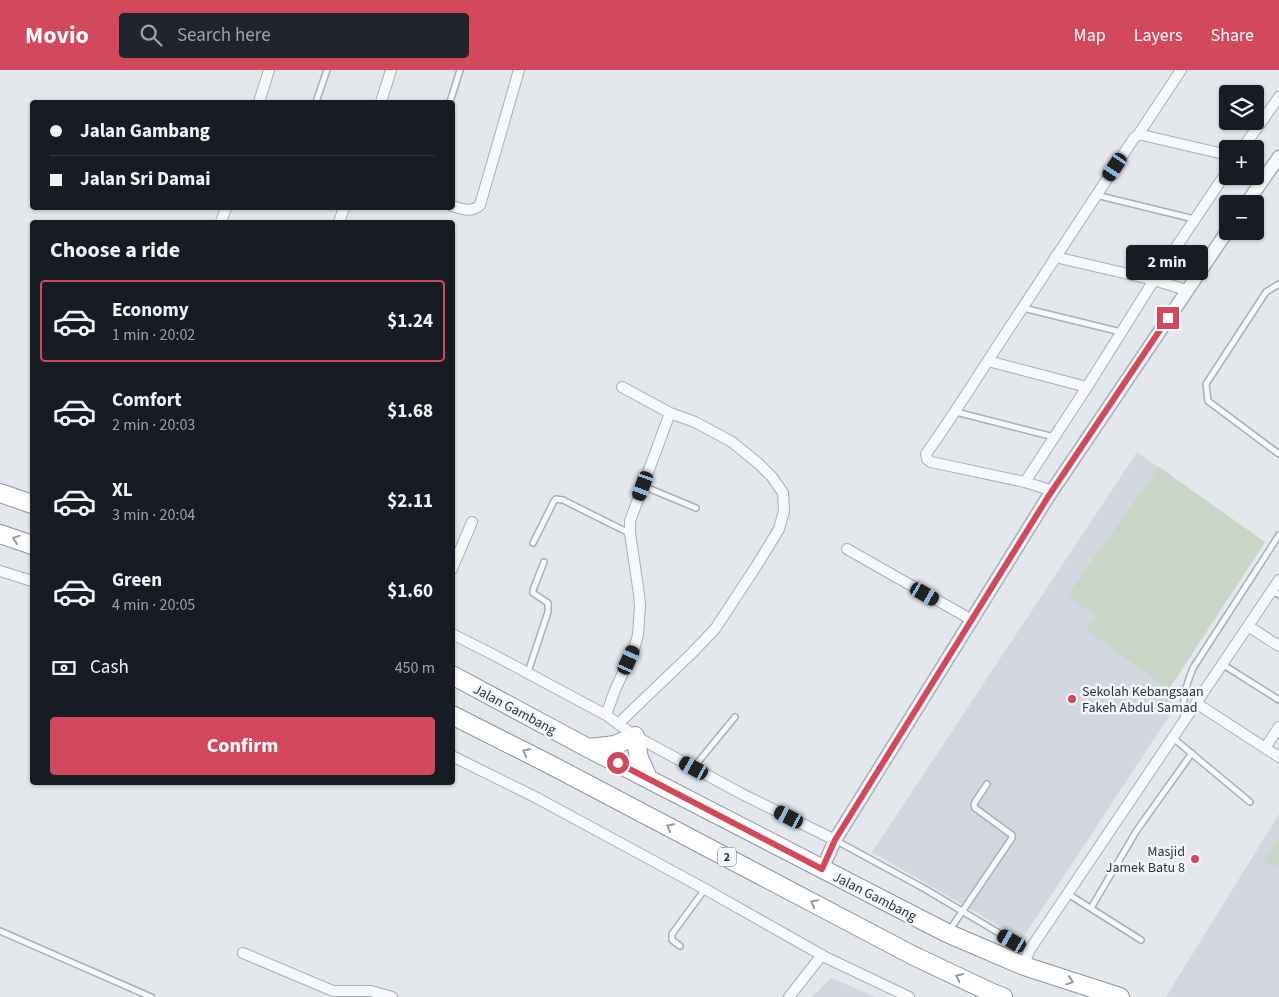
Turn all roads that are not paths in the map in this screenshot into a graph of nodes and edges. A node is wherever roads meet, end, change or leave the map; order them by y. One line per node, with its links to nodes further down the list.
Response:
1 (269, 70): 8 (street)
2 (327, 70): 9 (lane)
3 (391, 70): 10 (street)
4 (460, 70): 11 (lane)
5 (519, 70): 19 (street)
6 (1181, 70): 12 (street)
7 (1279, 97): 13 (street)
8 (260, 100)
9 (317, 100)
10 (382, 100)
11 (451, 100)
12 (1138, 136): 14 (street); 17 (street)
13 (1248, 140)
14 (1219, 153)
15 (1279, 157): 18 (street)
16 (1219, 183): 20 (street)
17 (1096, 195): 20 (lane); 22 (street)
18 (1252, 195)
19 (455, 207)
20 (1195, 219): 23 (street)
21 (1221, 240): 25 (street)
22 (1056, 257): 23 (street); 26 (street)
23 (1154, 280): 25 (street); 27 (street)
24 (1279, 284): 34 (lane)
25 (1186, 290): 37 (street)
26 (1022, 308): 27 (lane); 28 (street)
27 (1121, 332): 30 (street)
28 (988, 361): 30 (street); 31 (street)
29 (622, 387): 32 (street)
30 (1087, 387): 33 (street)
31 (956, 412): 33 (lane); 35 (street)
32 (670, 413): 36 (street); 67 (street)
33 (1054, 437): 35 (street)
34 (1279, 454)
35 (1025, 482): 37 (street)
36 (643, 486): 40 (lane); 42 (street)
37 (1053, 490): 54 (street)
38 (0, 493): 39 (highway)
39 (30, 503)
40 (696, 508)
41 (472, 522): 48 (street)
42 (630, 533): 46 (lane); 63 (street)
43 (0, 534): 45 (highway, one-way to 43)
44 (1279, 535): 66 (lane)
45 (30, 544)
46 (533, 544)
47 (846, 549): 54 (street)
48 (455, 562)
49 (544, 562): 59 (lane)
50 (0, 571): 51 (street)
51 (30, 580)
52 (1279, 580): 53 (street)
53 (1276, 593): 55 (street)
54 (972, 620): 80 (street)
55 (1248, 626): 57 (street); 58 (street)
56 (455, 636): 59 (street)
57 (1279, 646)
58 (1222, 664): 61 (lane); 62 (street)
59 (527, 673): 63 (street)
60 (455, 677): 71 (highway, Jalan Gambang)
61 (1279, 700)
62 (1196, 703): 66 (street); 72 (street)
63 (606, 715): 67 (street)
64 (455, 717): 98 (highway, 2, one-way to 64)
65 (735, 717): 76 (lane)
66 (1185, 720): 70 (street)
67 (618, 724): 69 (street)
68 (1279, 727): 72 (street)
69 (635, 736): 71 (highway); 76 (street); 77 (highway)
70 (1173, 738): 73 (lane); 83 (street)
71 (588, 748): 77 (highway, Jalan Gambang)
72 (1264, 748): 75 (street)
73 (1192, 753): 79 (lane); 84 (lane)
74 (455, 757): 82 (street)
75 (1279, 757)
76 (694, 768): 80 (street)
77 (648, 778): 81 (highway, Jalan Gambang)
78 (987, 784): 85 (lane)
79 (1250, 802)
80 (835, 840): 81 (street); 85 (lane)
81 (822, 869): 87 (highway, Jalan Gambang)
82 (705, 889): 89 (lane); 91 (street)
83 (1068, 894): 84 (lane); 92 (street)
84 (1091, 908): 88 (lane)
85 (962, 911): 87 (lane); 92 (lane)
86 (0, 932): 94 (lane)
87 (947, 933): 92 (highway, Jalan Gambang)
88 (1141, 940)
89 (680, 946)
90 (244, 953): 93 (street)
91 (822, 955): 96 (street); 97 (street)
92 (1027, 958): 99 (highway, Jalan Gambang, one-way to 99)
93 (332, 994): 95 (street)
94 (151, 997)
95 (392, 997)
96 (789, 997)
97 (909, 997)
98 (1003, 997)
99 (1120, 997)

